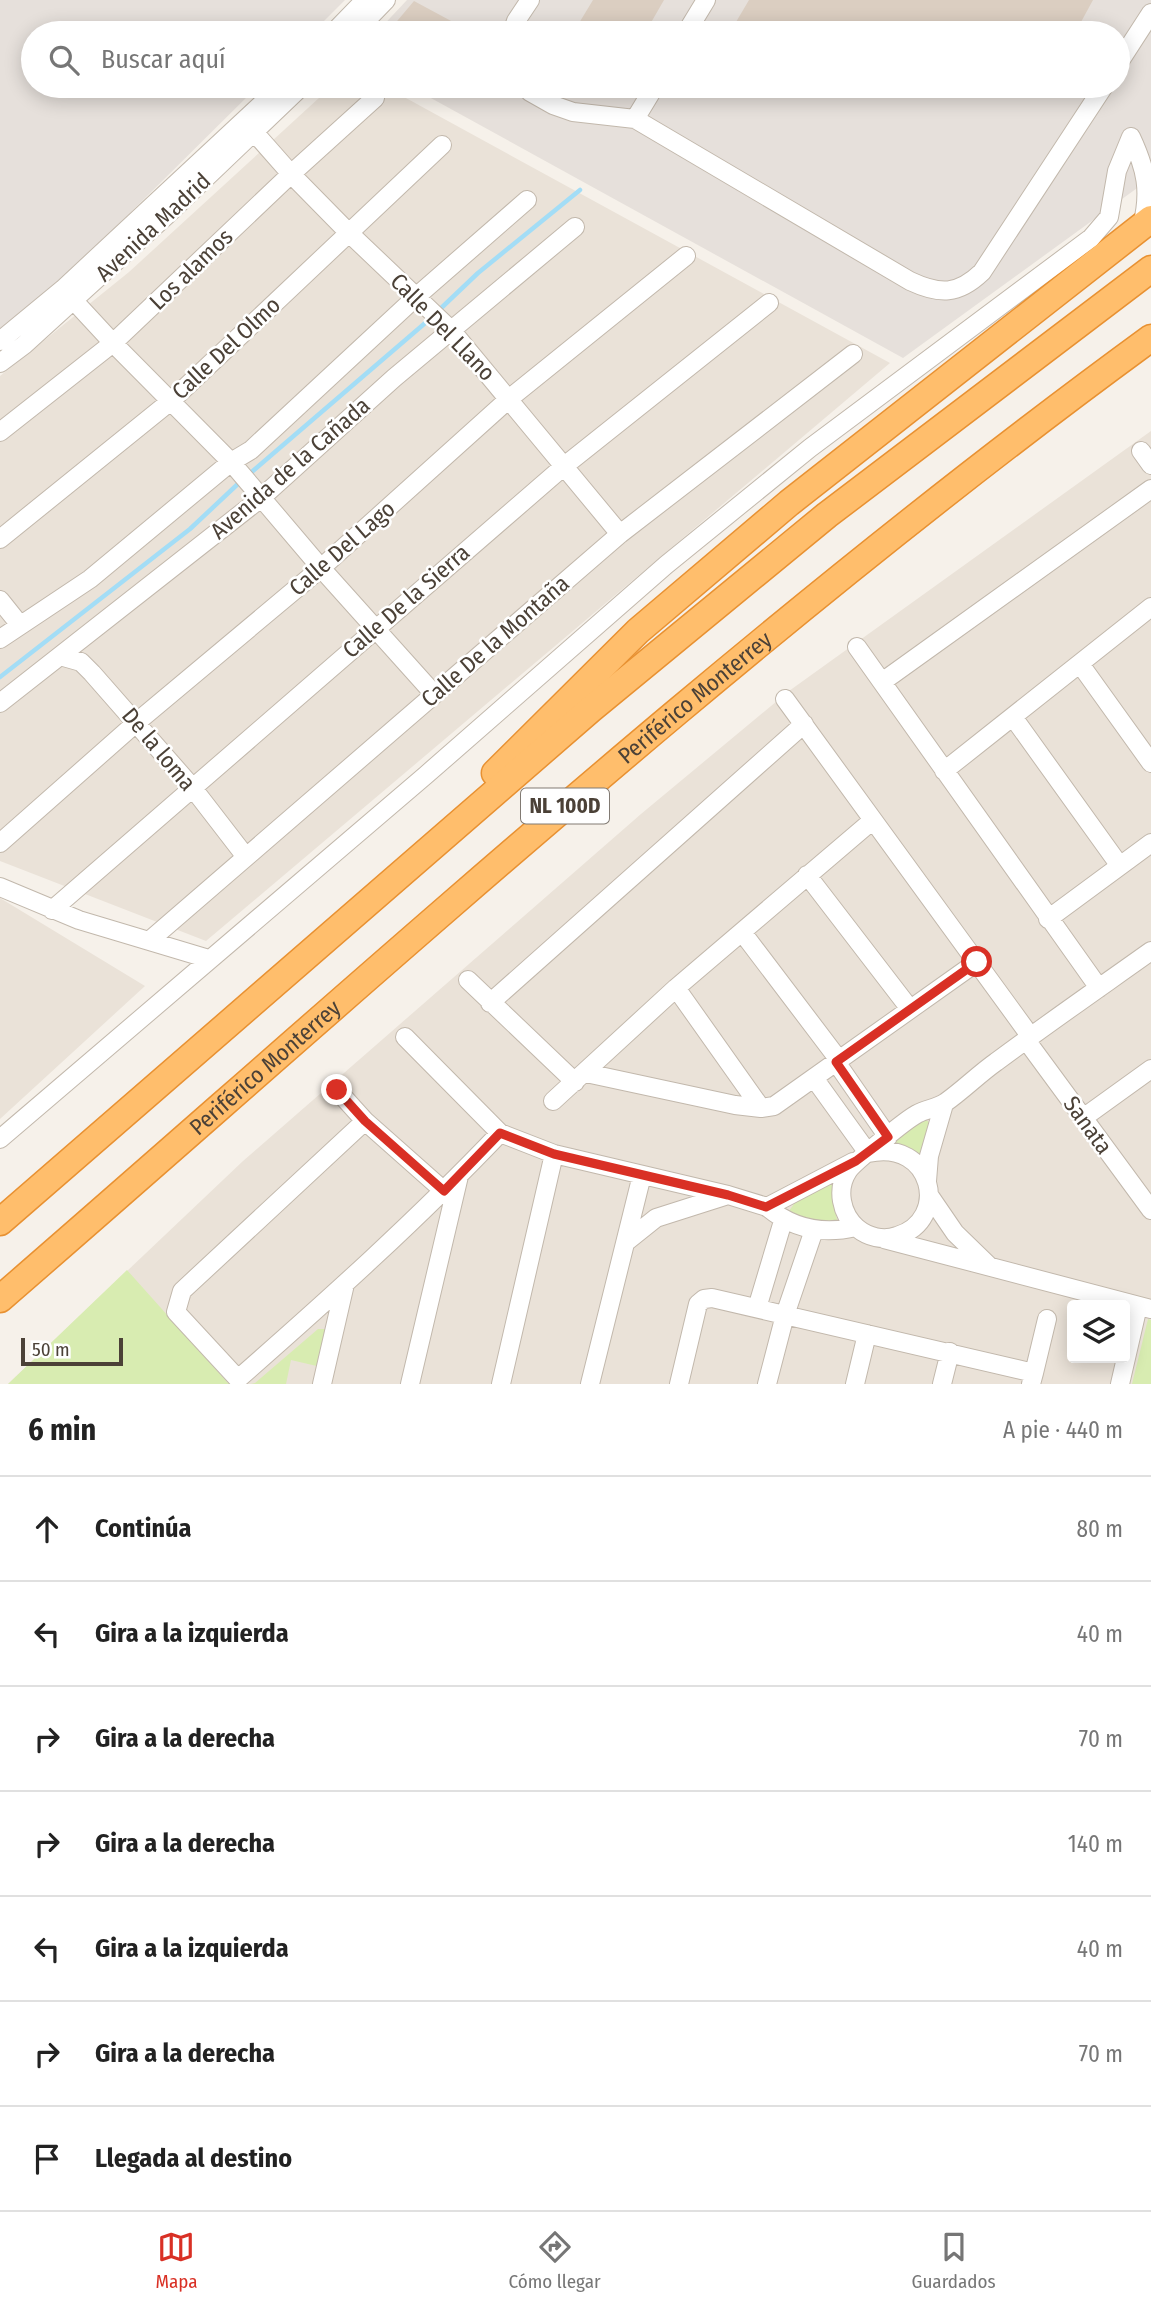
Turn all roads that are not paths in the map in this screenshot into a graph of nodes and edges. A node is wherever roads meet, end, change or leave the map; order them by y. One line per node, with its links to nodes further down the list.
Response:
1 (365, 0): 6 (street)
2 (386, 0): 7 (street)
3 (530, 0): 8 (street)
4 (706, 0): 9 (street)
5 (1151, 13): 10 (street)
6 (345, 21)
7 (366, 21)
8 (516, 21)
9 (693, 21)
10 (1130, 45)
11 (269, 98): 28 (street, Avenida Madrid)
12 (289, 98): 18 (street, Avenida Madrid)
13 (375, 98): 21 (street, Los alamos)
14 (541, 98): 17 (street)
15 (648, 98): 17 (street)
16 (1096, 98): 17 (street)
17 (635, 119)
18 (254, 132): 21 (street, Calle Del Llano); 28 (street, Avenida Madrid)
19 (442, 145): 25 (street, Calle Del Olmo)
20 (1147, 169): 23 (street); 78 (street)
21 (291, 174): 25 (street, Calle Del Llano); 34 (street, Los alamos)
22 (527, 200): 29 (street, Avenida de la Cañada)
23 (1147, 222): 66 (highway)
24 (576, 227): 31 (street, Avenida de la Cañada)
25 (348, 232): 29 (street, Calle Del Llano); 38 (street, Calle Del Olmo)
26 (686, 256): 37 (street, Calle Del Lago)
27 (1151, 269): 66 (highway, NL 100D)
28 (68, 294): 33 (street, Avenida Madrid); 34 (street); 36 (street, Avenida Madrid)
29 (423, 302): 31 (street, Calle Del Llano); 40 (street, Avenida de la Cañada)
30 (769, 303): 41 (street, Calle De la Sierra)
31 (448, 327): 37 (street, Calle Del Llano); 43 (street, Avenida de la Cañada)
32 (1151, 338): 117 (highway, Periférico Monterrey / NL 100D)
33 (0, 341)
34 (113, 343): 38 (street); 39 (street, Los alamos)
35 (853, 354): 44 (street, Calle De la Montaña)
36 (0, 363)
37 (509, 398): 41 (street, Calle Del Llano); 46 (street, Calle Del Lago)
38 (172, 400): 40 (street); 45 (street, Calle Del Olmo)
39 (0, 432)
40 (234, 466): 43 (street); 49 (street, Avenida de la Cañada)
41 (563, 467): 44 (street, Calle Del Llano); 50 (street, Calle De la Sierra)
42 (1151, 489): 55 (street)
43 (258, 495): 46 (street); 53 (street, Avenida de la Cañada)
44 (620, 534): 56 (street, Calle De la Montaña)
45 (0, 540)
46 (321, 568): 50 (street); 60 (street, Calle Del Lago)
47 (0, 600): 49 (street)
48 (1150, 609): 54 (street)
49 (20, 625): 51 (street, Avenida de la Cañada)
50 (375, 628): 56 (street); 64 (street, Calle De la Sierra)
51 (0, 639)
52 (858, 647): 55 (street)
53 (60, 656): 58 (street, Avenida de la Cañada); 60 (street, De la loma)
54 (1080, 664): 59 (street); 62 (street)
55 (882, 682): 63 (street)
56 (434, 694): 69 (street, Calle De la Montaña)
57 (785, 699): 61 (street, Sanata)
58 (0, 703)
59 (1013, 717): 63 (street); 70 (street)
60 (137, 722): 64 (street, De la loma); 67 (street, Calle Del Lago)
61 (804, 724): 65 (street, Sanata); 83 (street)
62 (1151, 763)
63 (944, 771): 74 (street)
64 (191, 786): 69 (street, De la loma); 73 (street, Calle De la Sierra)
65 (873, 820): 71 (street); 79 (street, Sanata)
66 (439, 840): 110 (highway, NL 100D)
67 (0, 843)
68 (1151, 843): 70 (street)
69 (246, 857): 76 (street, Calle De la Montaña)
70 (1120, 866): 74 (street)
71 (807, 875): 75 (street); 84 (street)
72 (1, 888): 73 (street)
73 (52, 909): 76 (street)
74 (1048, 919): 82 (street)
75 (742, 932): 81 (street); 87 (street)
76 (149, 942): 78 (street)
77 (1151, 951): 82 (street)
78 (209, 959): 99 (street)
79 (977, 962): 84 (street); 86 (street, Sanata)
80 (468, 980): 83 (street)
81 (676, 988): 89 (street); 94 (street)
82 (1099, 988): 86 (street)
83 (490, 1003): 89 (street)
84 (910, 1009): 87 (street)
85 (405, 1037): 97 (street)
86 (1029, 1038): 93 (street); 95 (street, Sanata)
87 (838, 1061): 90 (street); 98 (street)
88 (1151, 1069): 95 (street)
89 (580, 1077): 92 (street); 94 (street)
90 (814, 1077): 94 (street); 101 (street)
91 (337, 1090): 96 (street)
92 (553, 1101)
93 (944, 1104): 98 (street); 104 (street)
94 (761, 1108)
95 (1083, 1118): 108 (street, Sanata)
96 (365, 1121): 105 (street); 116 (street)
97 (500, 1133): 100 (street); 103 (street)
98 (888, 1137): 101 (street)
99 (0, 1139)
100 (554, 1154): 102 (street); 127 (street)
101 (862, 1157): 104 (street); 107 (street); 111 (street)
102 (642, 1175): 106 (street); 114 (street)
103 (459, 1176): 105 (street); 126 (street)
104 (928, 1188): 113 (street); 115 (street)
105 (444, 1191): 116 (street)
106 (728, 1195): 107 (street); 114 (street)
107 (766, 1207): 109 (street)
108 (1151, 1210)
109 (783, 1221): 112 (street); 118 (street)
110 (0, 1222)
111 (856, 1227): 112 (street); 113 (street)
112 (814, 1230): 120 (street)
113 (880, 1238): 115 (street)
114 (626, 1242): 128 (street)
115 (992, 1268): 119 (street)
116 (345, 1284): 125 (street)
117 (0, 1298)
118 (757, 1308): 120 (street); 129 (street)
119 (1144, 1308): 133 (street)
120 (785, 1315): 122 (street); 130 (street)
121 (1046, 1319): 124 (street)
122 (867, 1334): 123 (street); 131 (street)
123 (950, 1352): 124 (street); 132 (street)
124 (1032, 1378)
125 (323, 1384)
126 (411, 1384)
127 (501, 1384)
128 (590, 1384)
129 (679, 1384)
130 (767, 1384)
131 (855, 1384)
132 (942, 1384)
133 (1120, 1384)

